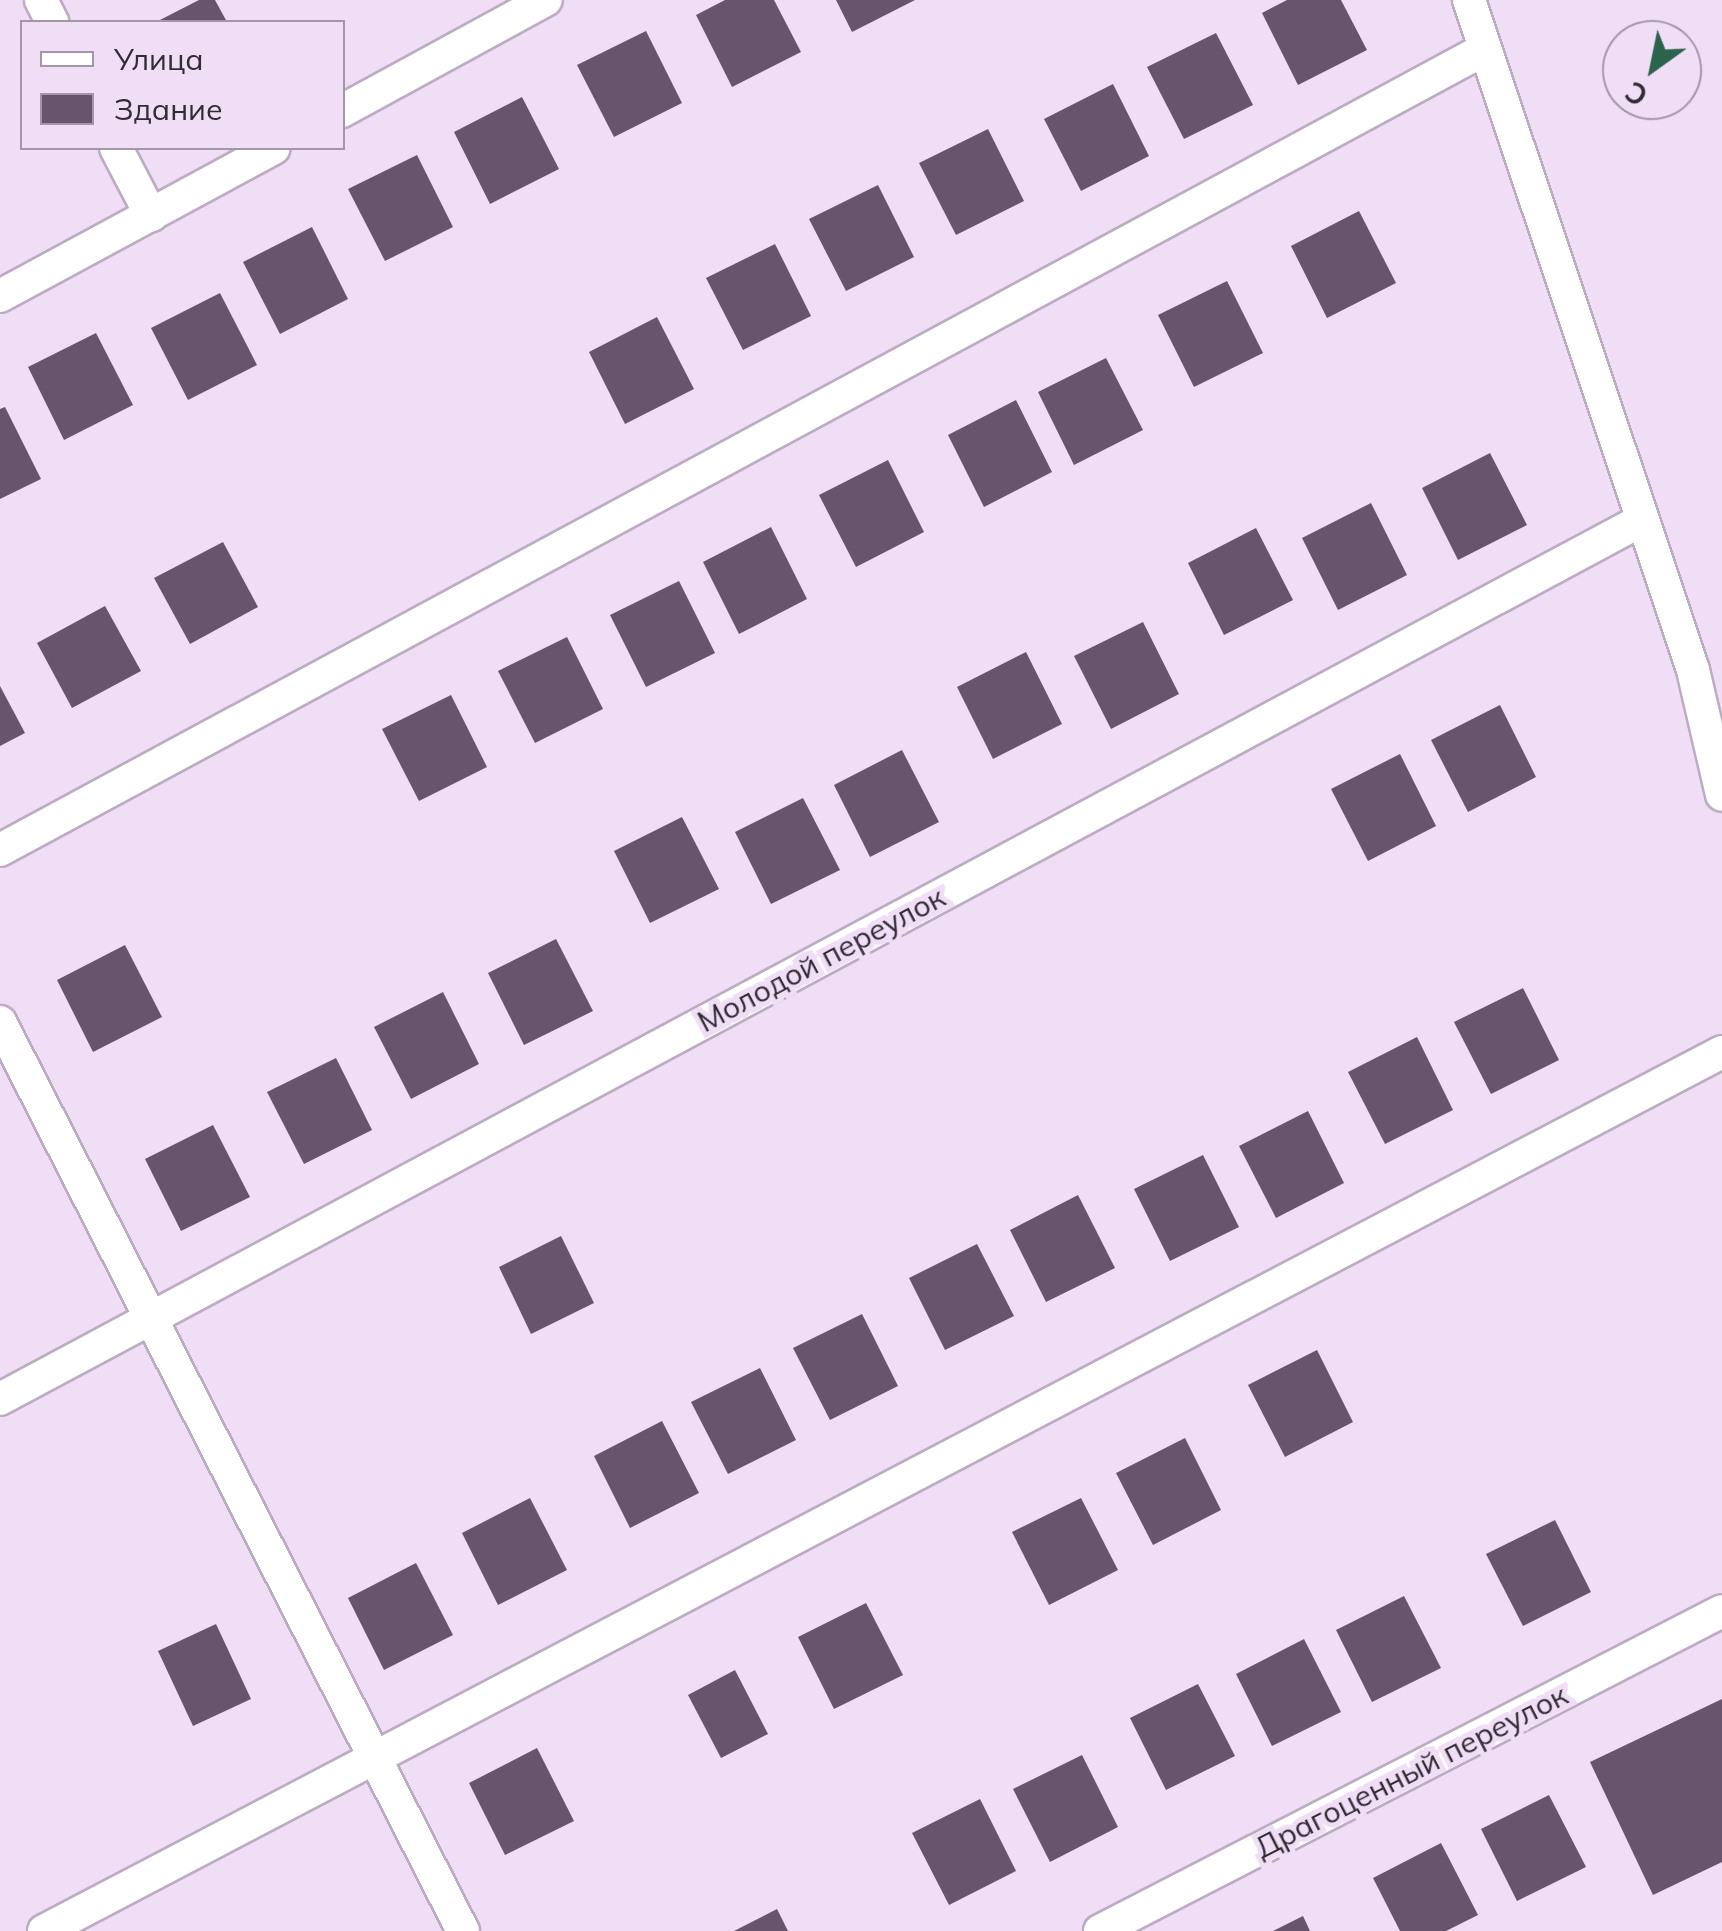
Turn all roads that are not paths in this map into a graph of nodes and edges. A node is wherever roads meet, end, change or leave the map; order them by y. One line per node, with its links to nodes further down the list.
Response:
1 (546, 0): 4 (street)
2 (1469, 0): 3 (street)
3 (1485, 49): 9 (street); 11 (street)
4 (345, 108)
5 (117, 150): 7 (street)
6 (270, 150): 7 (street)
7 (151, 214): 8 (street)
8 (0, 296)
9 (1642, 520): 10 (street); 14 (street, Молодой переулок)
10 (1722, 795)
11 (0, 850)
12 (0, 1022): 14 (street)
13 (1722, 1052): 17 (street)
14 (149, 1319): 15 (street, Молодой переулок); 17 (street)
15 (0, 1399)
16 (1722, 1610): 20 (street, Драгоценный переулок)
17 (374, 1757): 18 (street); 19 (street)
18 (44, 1931)
19 (463, 1931)
20 (1100, 1931)

